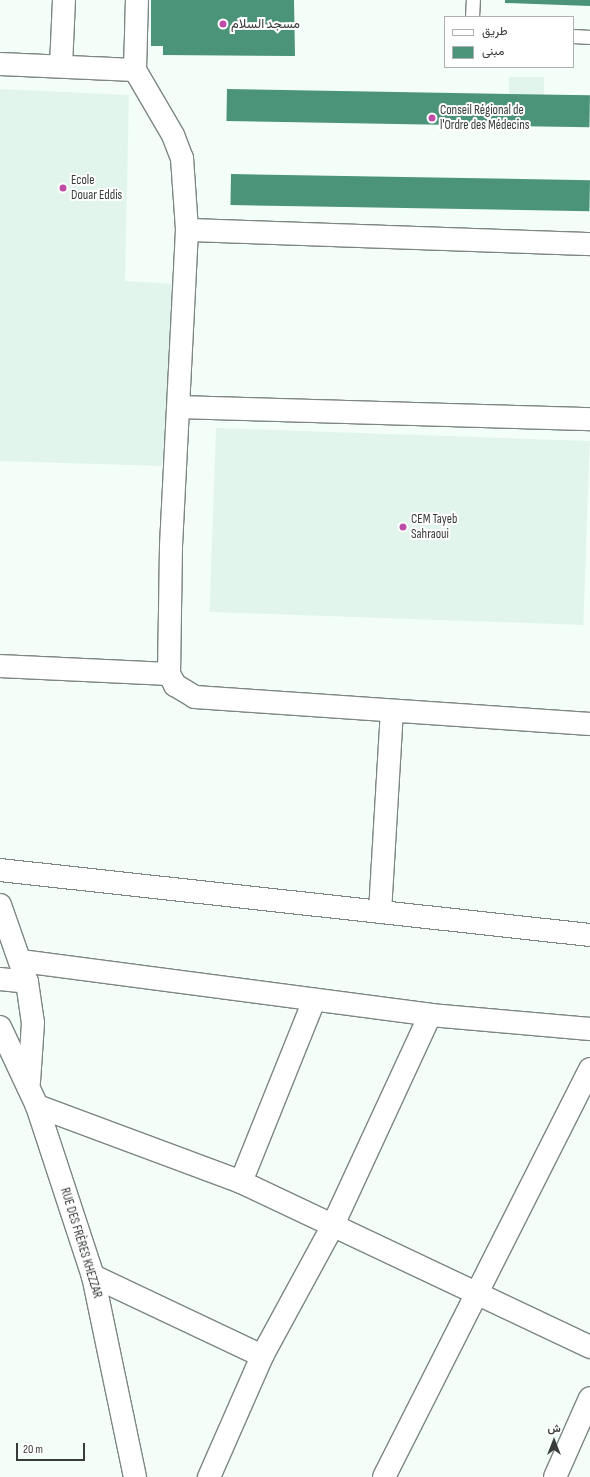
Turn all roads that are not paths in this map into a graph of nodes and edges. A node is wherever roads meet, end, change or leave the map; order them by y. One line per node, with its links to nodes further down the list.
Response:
1 (64, 0): 8 (street)
2 (137, 0): 9 (street)
3 (473, 0): 4 (lane)
4 (472, 16)
5 (574, 36): 6 (lane)
6 (590, 37)
7 (0, 64): 8 (street)
8 (61, 66): 9 (street)
9 (134, 70): 10 (street)
10 (187, 230): 11 (street); 12 (street)
11 (590, 244)
12 (180, 407): 13 (street); 15 (street)
13 (590, 419)
14 (0, 666): 15 (street)
15 (169, 674): 16 (street)
16 (392, 711): 17 (street); 20 (street)
17 (590, 724)
18 (0, 870): 20 (street)
19 (0, 905): 22 (street, RUE DES FRÈRES KHEZZAR)
20 (380, 912): 21 (street)
21 (590, 935)
22 (22, 961): 24 (street, RUE DES FRÈRES KHEZZAR); 25 (street)
23 (0, 979): 24 (street)
24 (27, 982): 28 (street, RUE DES FRÈRES KHEZZAR)
25 (314, 1000): 26 (street); 34 (street)
26 (430, 1015): 30 (street); 35 (street)
27 (0, 1020): 28 (street)
28 (33, 1023): 32 (street, RUE DES FRÈRES KHEZZAR)
29 (0, 1027): 32 (street, RUE DES FRÈRES KHEZZAR)
30 (590, 1029)
31 (589, 1076): 37 (street)
32 (28, 1084): 33 (street, RUE DES FRÈRES KHEZZAR)
33 (37, 1106): 34 (street); 36 (street, RUE DES FRÈRES KHEZZAR)
34 (241, 1182): 35 (street)
35 (333, 1225): 37 (street); 39 (street)
36 (93, 1276): 39 (street); 41 (street, RUE DES FRÈRES KHEZZAR)
37 (476, 1292): 38 (street); 43 (street)
38 (590, 1347)
39 (262, 1356): 42 (street)
40 (590, 1398): 44 (street)
41 (135, 1477)
42 (209, 1477)
43 (384, 1477)
44 (555, 1477)

